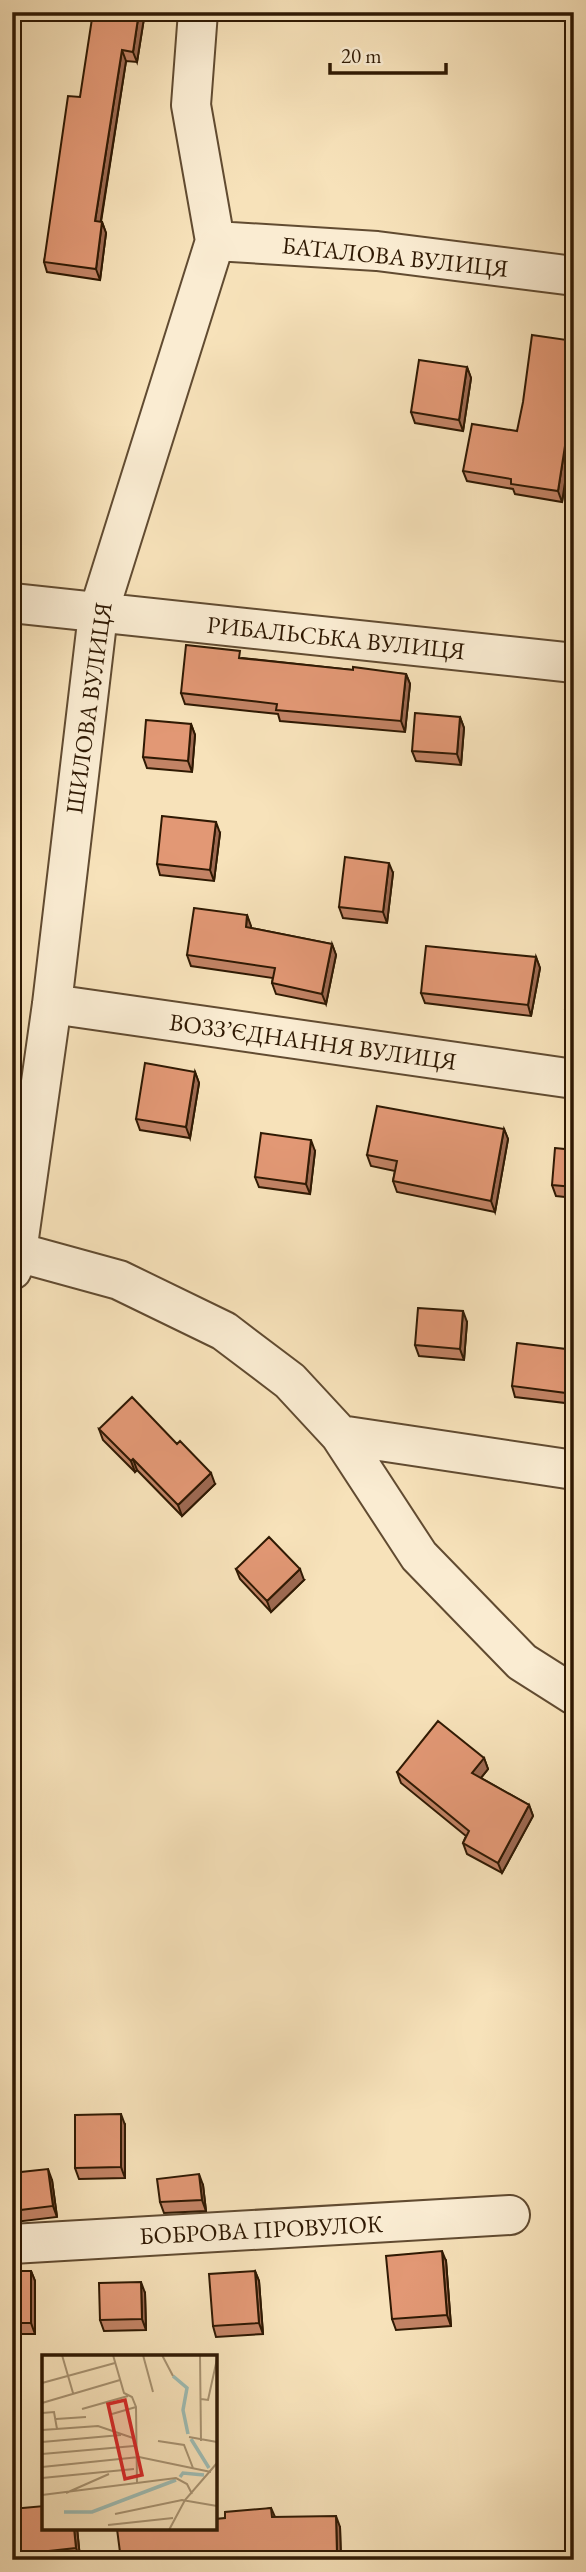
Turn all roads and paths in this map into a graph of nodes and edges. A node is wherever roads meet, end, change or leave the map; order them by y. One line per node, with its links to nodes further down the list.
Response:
1 (198, 12): 2 (street, ШИЛОВА ВУЛИЦЯ)
2 (215, 241): 3 (street, БАТАЛОВА ВУЛИЦЯ); 5 (street, ШИЛОВА ВУЛИЦЯ)
3 (574, 276)
4 (12, 603): 5 (street, РИБАЛЬСЬКА ВУЛИЦЯ)
5 (98, 614): 6 (street, РИБАЛЬСЬКА ВУЛИЦЯ); 7 (street, ШИЛОВА ВУЛИЦЯ)
6 (574, 663)
7 (52, 1004): 8 (street, ВОЗЗ’ЄДНАННЯ ВУЛИЦЯ); 9 (street, ШИЛОВА ВУЛИЦЯ)
8 (574, 1079)
9 (15, 1261): 10 (street)
10 (340, 1435): 11 (street); 12 (street)
11 (574, 1470)
12 (574, 1695)
13 (510, 2216): 14 (street, БОБРОВА ПРОВУЛОК)
14 (12, 2244)

